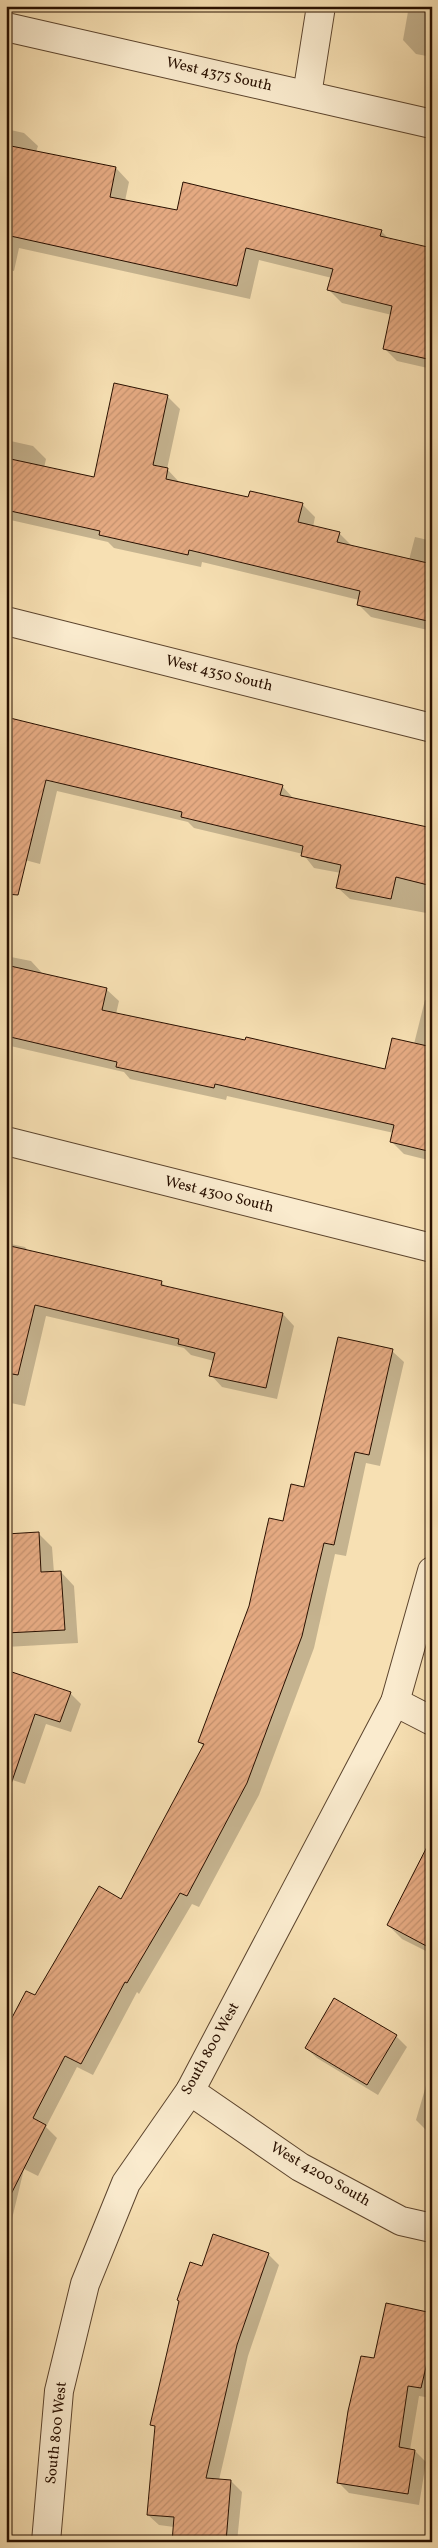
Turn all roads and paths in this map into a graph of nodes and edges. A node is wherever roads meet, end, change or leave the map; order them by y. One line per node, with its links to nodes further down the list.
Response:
1 (321, 6): 3 (street)
2 (6, 27): 3 (street, West 4375 South)
3 (307, 95): 4 (street, West 4375 South)
4 (432, 124)
5 (6, 621): 6 (street, West 4350 South)
6 (432, 728)
7 (6, 1142): 8 (street, West 4300 South)
8 (432, 1248)
9 (432, 1571): 10 (street, South 800 West)
10 (395, 1702): 11 (street); 12 (street, South 800 West)
11 (432, 1721)
12 (190, 2091): 13 (street, West 4200 South); 14 (street, South 800 West)
13 (432, 2228)
14 (46, 2542)

